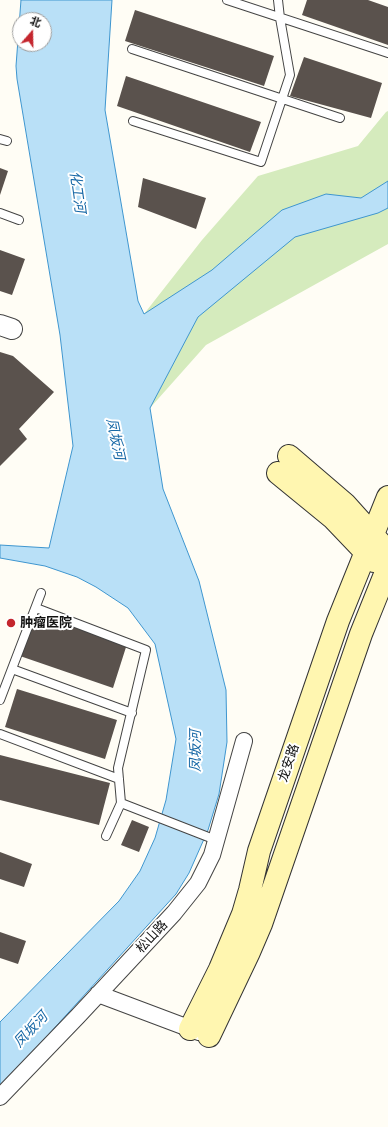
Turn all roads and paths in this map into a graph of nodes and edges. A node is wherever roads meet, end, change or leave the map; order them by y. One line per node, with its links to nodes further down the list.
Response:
1 (228, 0): 3 (lane)
2 (278, 0): 3 (lane)
3 (280, 18): 5 (lane); 6 (lane)
4 (132, 49): 6 (lane)
5 (388, 53)
6 (282, 99): 7 (lane); 8 (lane)
7 (340, 118)
8 (134, 121)
9 (0, 213): 10 (lane)
10 (19, 220)
11 (284, 464): 13 (main road)
12 (388, 497): 13 (main road, 龙安路)
13 (369, 544): 14 (main road); 27 (main road, 龙安路)
14 (387, 567): 27 (main road, 龙安路)
15 (41, 593): 16 (lane)
16 (36, 608): 17 (lane); 19 (lane)
17 (12, 669): 18 (lane); 19 (lane)
18 (0, 700)
19 (132, 713): 22 (lane)
20 (0, 734): 22 (lane)
21 (244, 741): 25 (street, 松山路)
22 (119, 778): 23 (lane)
23 (121, 803): 24 (lane); 25 (lane)
24 (106, 836)
25 (216, 840): 26 (street, 松山路)
26 (98, 994): 27 (street); 28 (street, 松山路)
27 (199, 1032)
28 (0, 1097)

